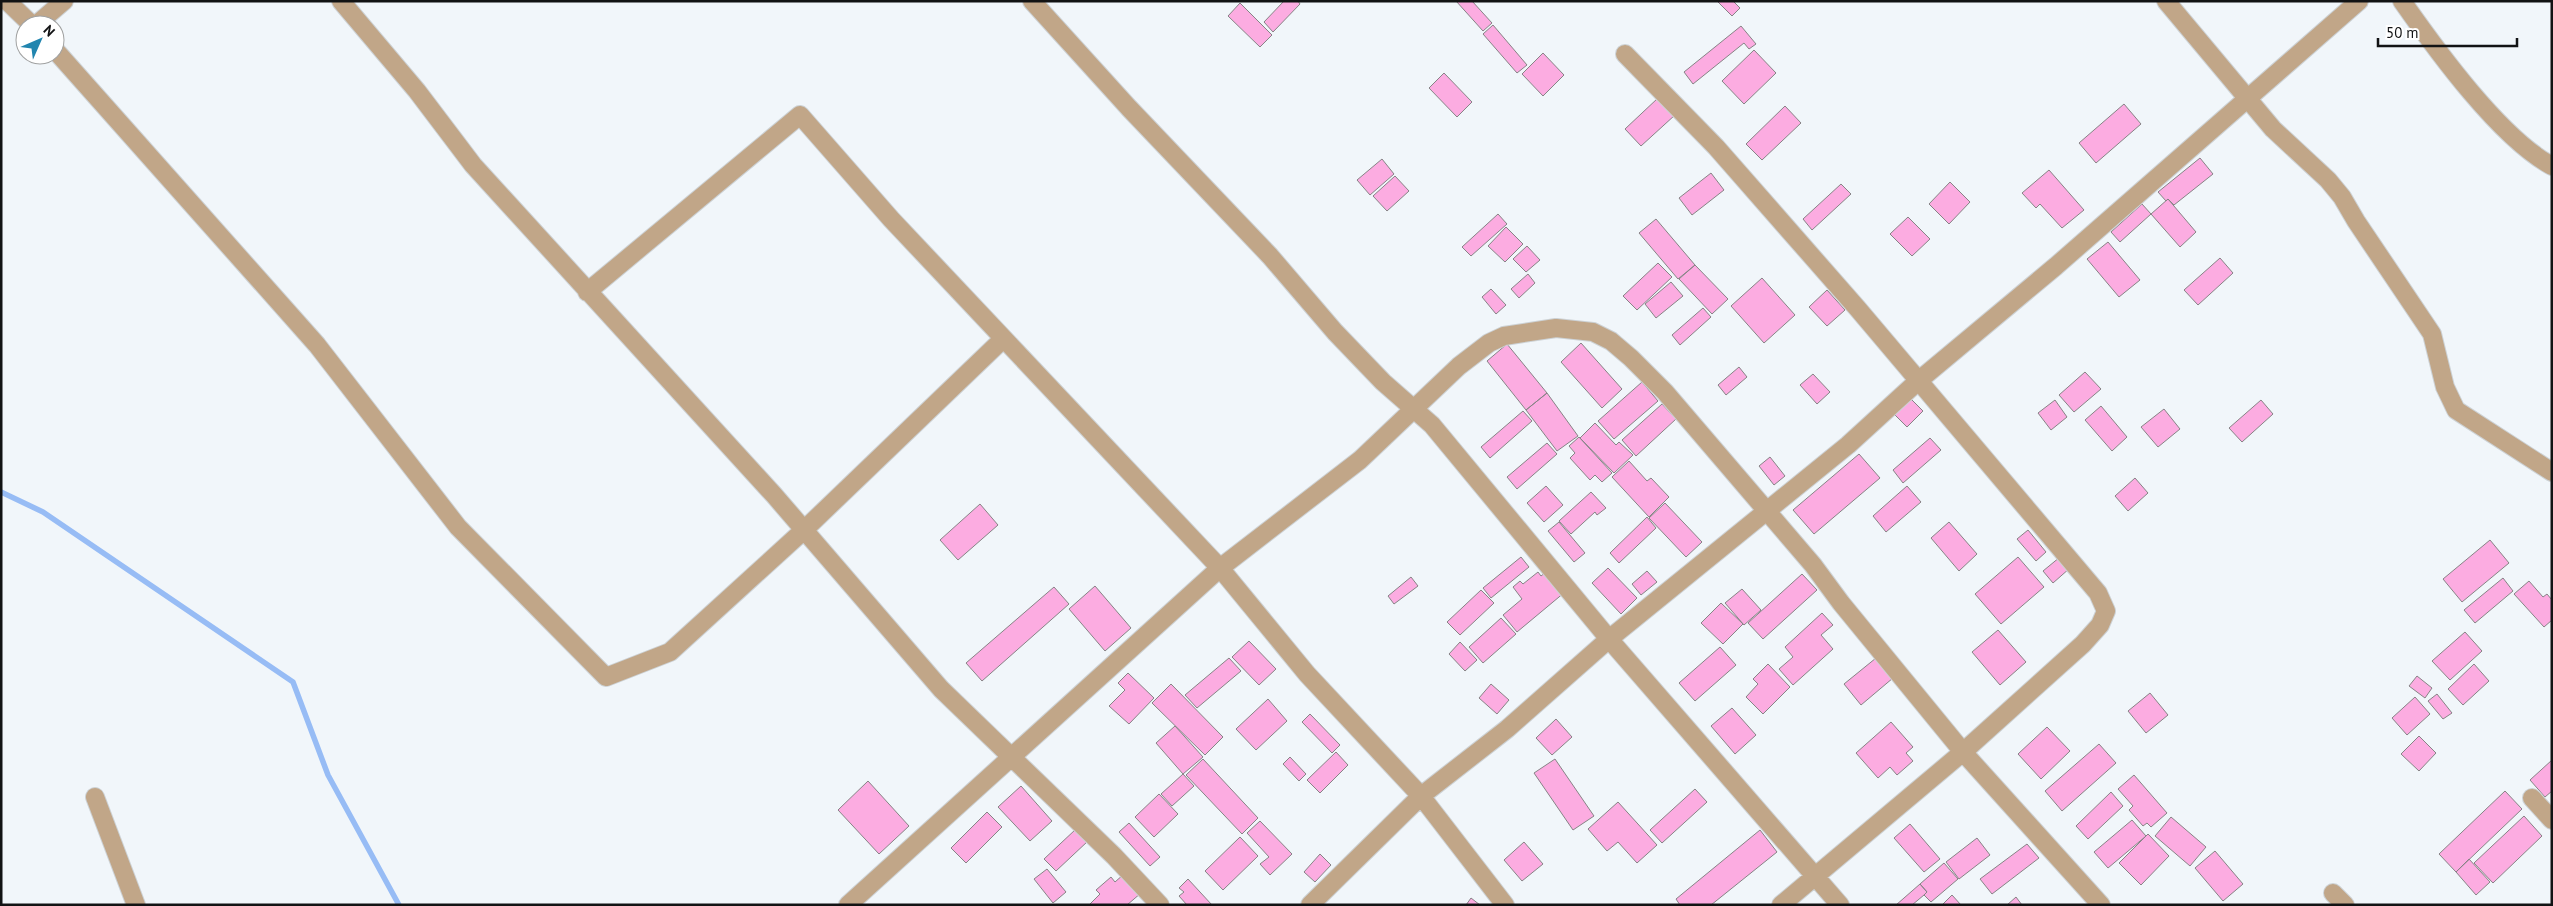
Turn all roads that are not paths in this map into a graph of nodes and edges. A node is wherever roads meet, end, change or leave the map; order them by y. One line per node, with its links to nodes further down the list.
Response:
1 (7, 1): 8 (street)
2 (64, 1): 9 (street)
3 (341, 1): 14 (street)
4 (1032, 1): 17 (street)
5 (2166, 1): 12 (street)
6 (2359, 1): 12 (street)
7 (2402, 1): 13 (street)
8 (23, 15)
9 (46, 15)
10 (1625, 54): 16 (street)
11 (65, 61): 20 (street)
12 (2246, 100): 16 (street); 18 (street)
13 (2552, 166)
14 (587, 292): 15 (street); 20 (street)
15 (1004, 339): 20 (street); 21 (street)
16 (1917, 382): 19 (street); 23 (street)
17 (1413, 409): 19 (street); 21 (street); 22 (street)
18 (2552, 472)
19 (1765, 510): 22 (street); 23 (street)
20 (804, 530): 24 (street)
21 (1220, 568): 24 (street); 25 (street)
22 (1609, 639): 25 (street); 29 (street)
23 (1963, 752): 29 (street); 37 (street)
24 (1012, 758): 31 (street); 32 (street)
25 (1421, 796): 33 (street); 34 (street)
26 (95, 797): 30 (street)
27 (2532, 798): 28 (street)
28 (2552, 820)
29 (1815, 876): 35 (street); 36 (street)
30 (136, 905)
31 (848, 905)
32 (1160, 905)
33 (1310, 905)
34 (1505, 905)
35 (1781, 905)
36 (1840, 905)
37 (2101, 905)

